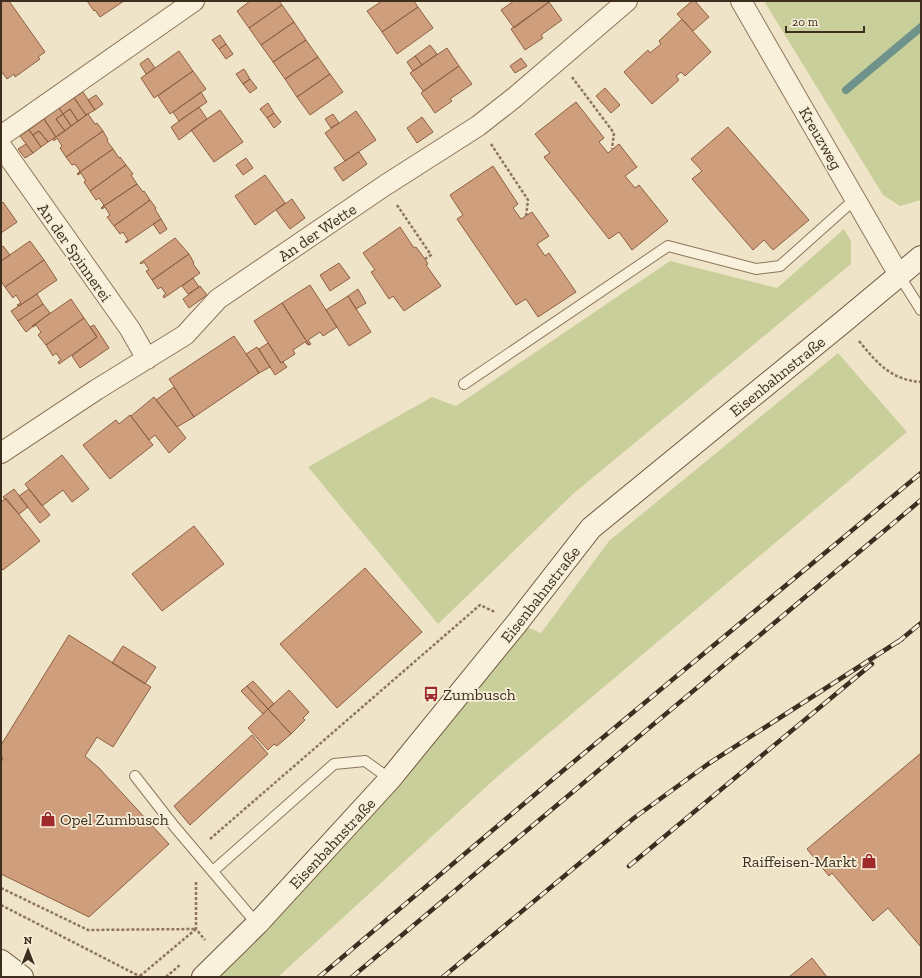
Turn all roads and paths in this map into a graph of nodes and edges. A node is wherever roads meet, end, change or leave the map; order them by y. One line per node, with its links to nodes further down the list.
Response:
1 (194, 1): 6 (street)
2 (627, 1): 4 (street, An der Wette)
3 (741, 1): 10 (street, Kreuzweg)
4 (559, 59): 5 (street, An der Wette); 8 (path)
5 (478, 126): 9 (street, An der Wette); 11 (path)
6 (1, 136)
7 (1, 146): 17 (street, An der Spinnerei)
8 (612, 149)
9 (384, 186): 13 (path); 17 (street, An der Wette)
10 (855, 198): 14 (street, Kreuzweg); 19 (lane)
11 (526, 216)
12 (921, 257): 14 (street, Eisenbahnstraße)
13 (425, 259)
14 (899, 275): 15 (lane); 16 (street, Eisenbahnstraße)
15 (921, 310)
16 (844, 322): 18 (path); 22 (street, Eisenbahnstraße)
17 (147, 359): 20 (street, An der Wette)
18 (921, 382)
19 (464, 384)
20 (1, 453)
21 (135, 776): 23 (lane)
22 (390, 779): 23 (lane); 26 (street, Eisenbahnstraße)
23 (212, 871): 26 (lane)
24 (1, 888): 27 (path)
25 (1, 905): 30 (path)
26 (257, 924): 32 (street, Eisenbahnstraße)
27 (196, 929): 28 (path); 30 (path)
28 (207, 942)
29 (1, 961): 31 (street)
30 (140, 976)
31 (22, 977)
32 (203, 977)

